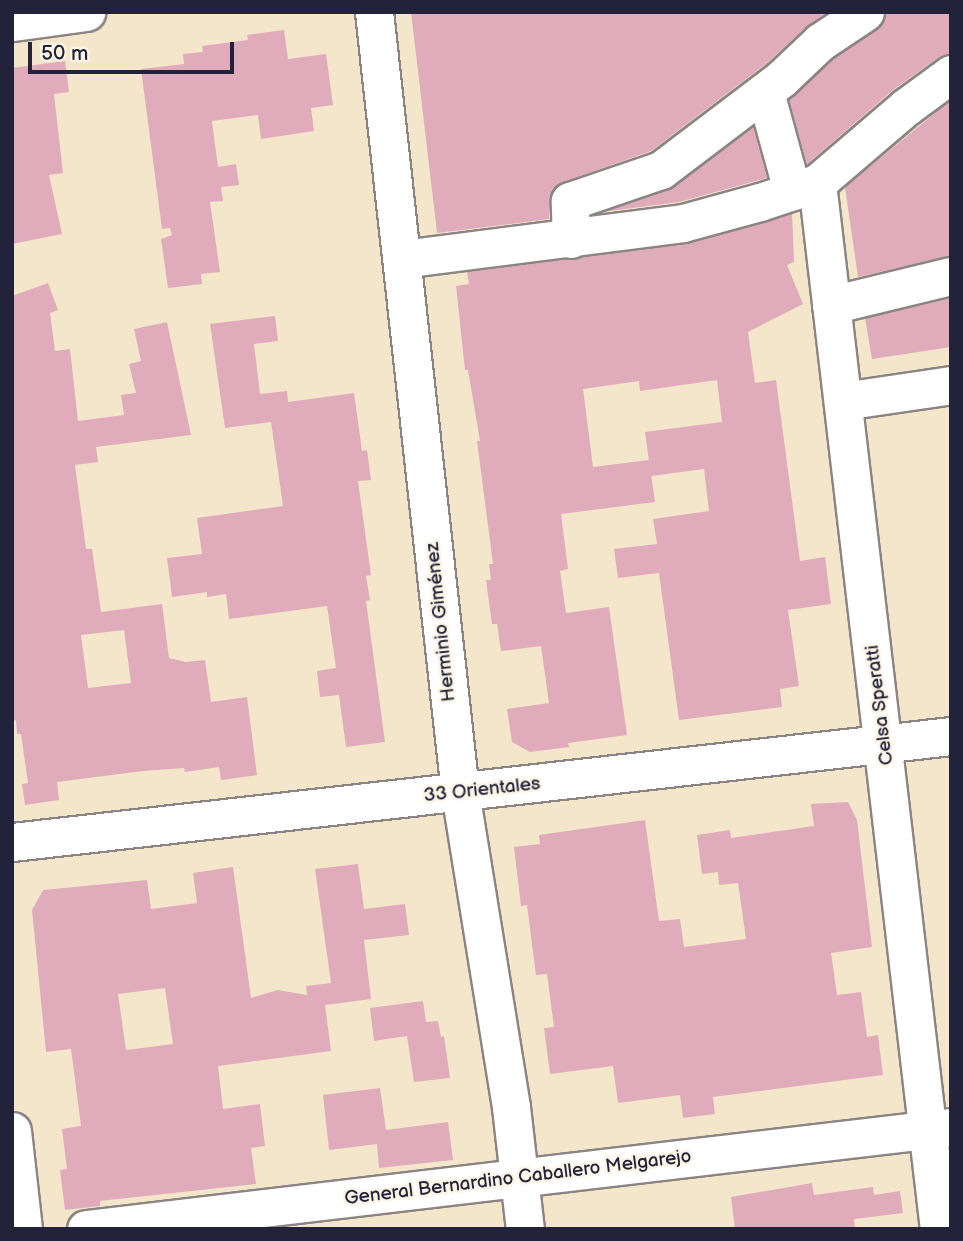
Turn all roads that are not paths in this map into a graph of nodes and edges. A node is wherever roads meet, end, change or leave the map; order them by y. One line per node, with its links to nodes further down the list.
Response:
1 (86, 12): 4 (street)
2 (374, 12): 9 (street, Herminio Giménez)
3 (865, 12): 6 (street)
4 (12, 22)
5 (951, 74): 7 (street)
6 (765, 92): 7 (street, Celsa Speratti); 8 (street)
7 (804, 187): 8 (street); 11 (street, Celsa Speratti)
8 (571, 239): 9 (street)
9 (402, 259): 16 (street, Herminio Giménez)
10 (951, 276): 11 (street)
11 (831, 305): 13 (street, Celsa Speratti)
12 (951, 385): 13 (street)
13 (843, 401): 15 (street, Celsa Speratti)
14 (951, 736): 15 (street, 33 Orientales)
15 (884, 744): 16 (street, 33 Orientales); 18 (street, Celsa Speratti)
16 (460, 792): 17 (street, 33 Orientales); 20 (street, Herminio Giménez)
17 (12, 842)
18 (939, 1128): 20 (street, General Bernardino Caballero Melgarejo); 24 (street, Celsa Speratti)
19 (12, 1131): 21 (street)
20 (519, 1178): 22 (street, General Bernardino Caballero Melgarejo); 23 (street, Herminio Giménez)
21 (23, 1229)
22 (86, 1229)
23 (524, 1229)
24 (939, 1229)

